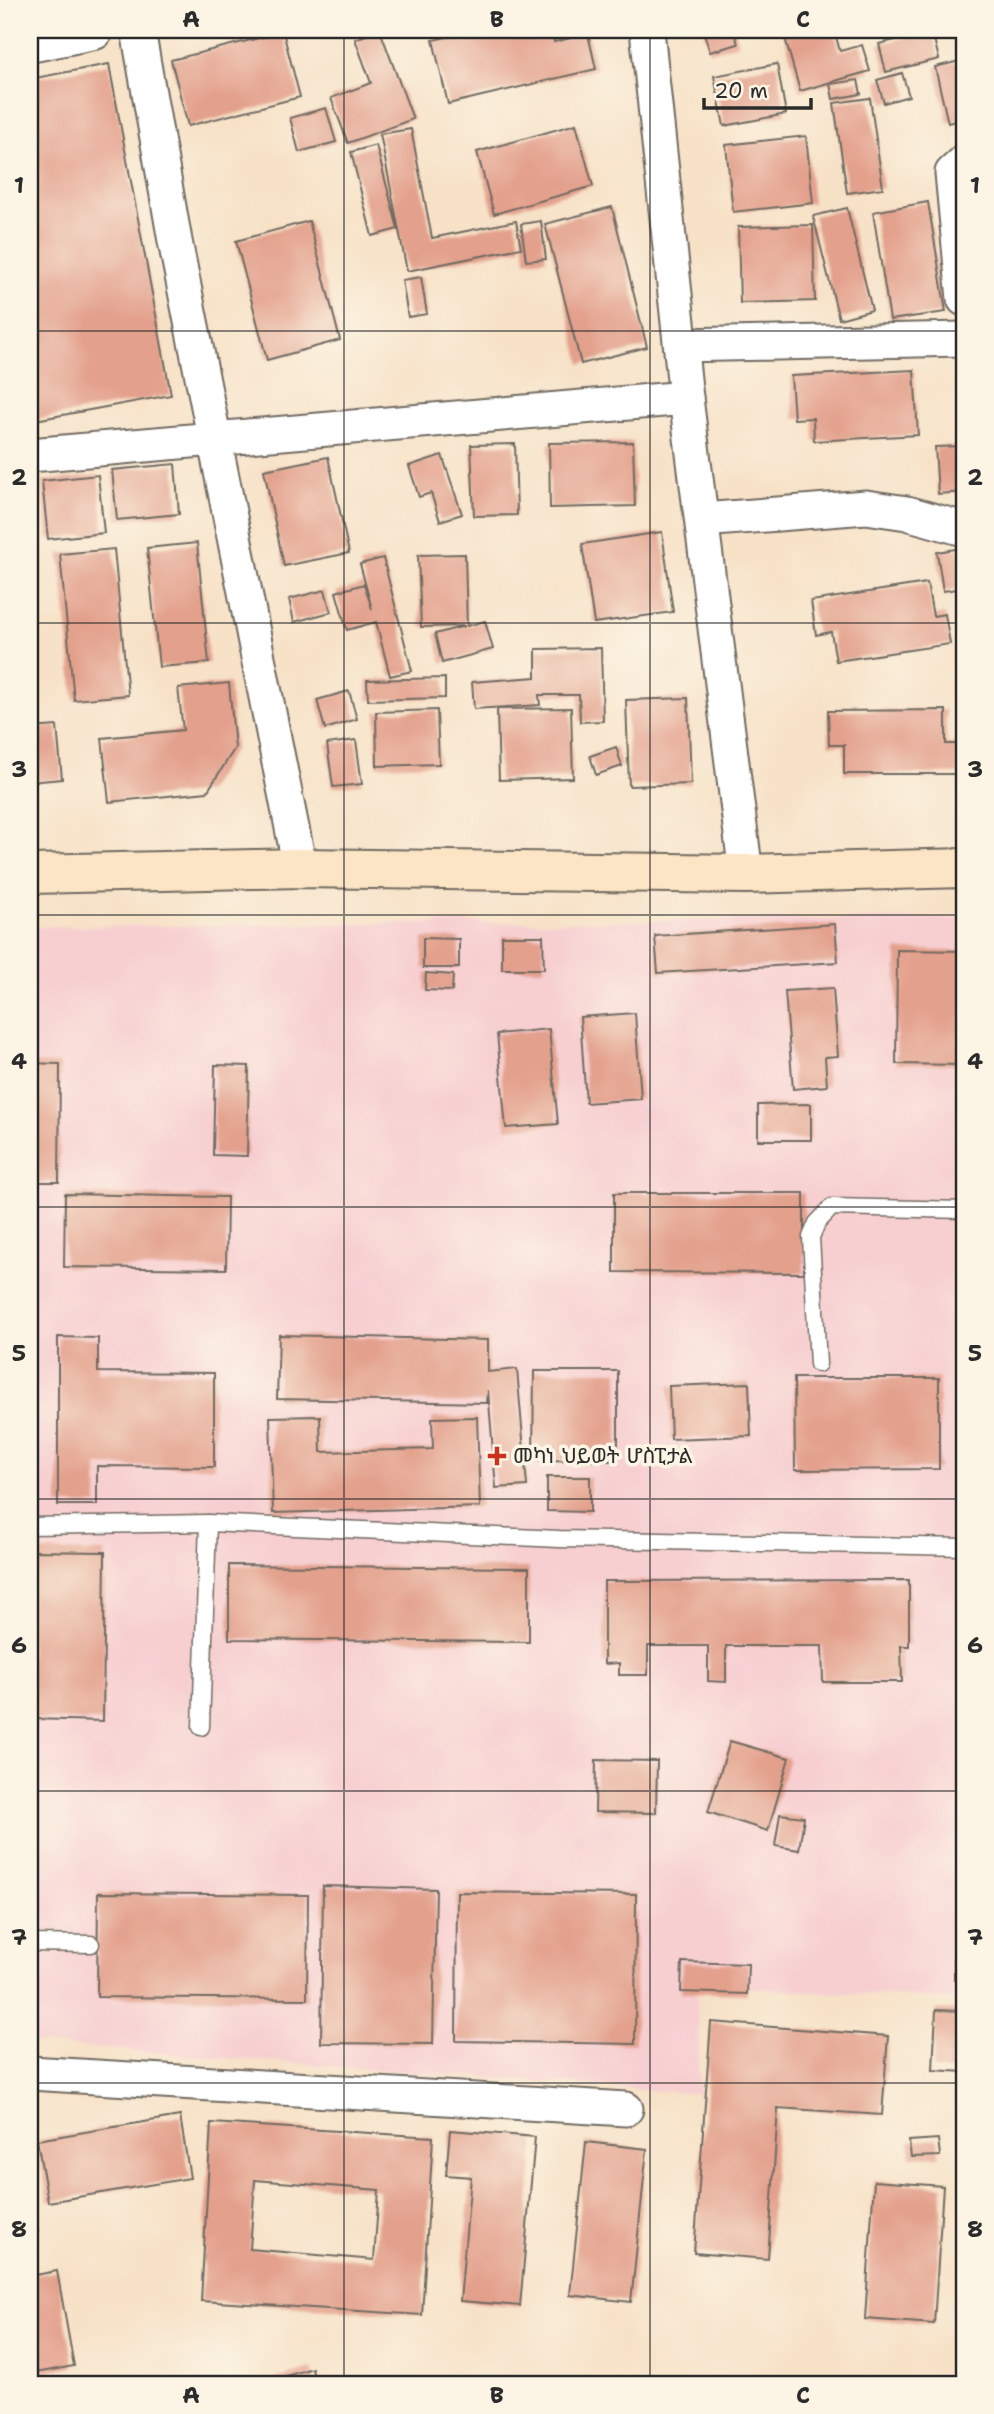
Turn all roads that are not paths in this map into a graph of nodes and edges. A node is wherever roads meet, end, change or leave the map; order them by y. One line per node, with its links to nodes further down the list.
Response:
1 (94, 30): 4 (street)
2 (138, 30): 10 (street)
3 (647, 30): 8 (street)
4 (30, 43)
5 (964, 162): 6 (street)
6 (964, 299)
7 (964, 339): 8 (street)
8 (681, 345): 9 (street)
9 (686, 398): 10 (street); 12 (street)
10 (214, 438): 11 (street); 14 (street)
11 (30, 456)
12 (702, 520): 13 (street); 17 (street)
13 (964, 529)
14 (300, 867): 16 (main road); 17 (main road)
15 (964, 869): 17 (main road)
16 (30, 874)
17 (746, 874)
18 (964, 1210): 19 (lane)
19 (818, 1364)
20 (208, 1524): 21 (lane); 22 (lane); 23 (lane)
21 (30, 1526)
22 (964, 1547)
23 (201, 1727)
24 (30, 1943): 25 (lane)
25 (91, 1944)
26 (30, 2073): 27 (street)
27 (626, 2109)

